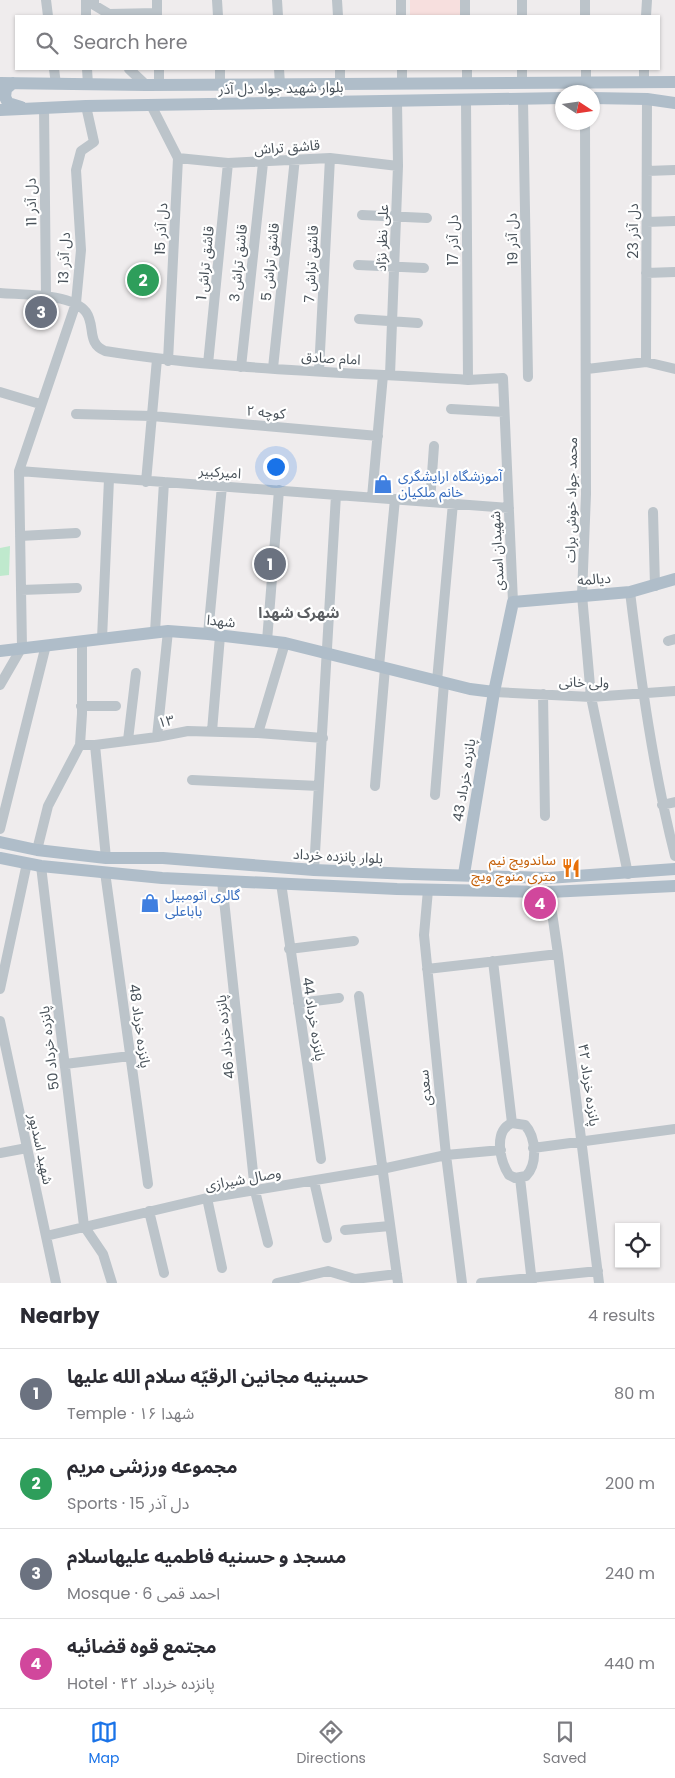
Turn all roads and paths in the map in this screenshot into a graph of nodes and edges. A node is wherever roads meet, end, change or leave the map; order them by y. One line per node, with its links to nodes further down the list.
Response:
1 (46, 0): 13 (street)
2 (157, 0): 12 (street)
3 (217, 0): 15 (street)
4 (277, 0): 16 (street)
5 (338, 0): 17 (street)
6 (401, 0): 18 (street)
7 (465, 0): 19 (street)
8 (522, 0): 20 (street)
9 (585, 0): 21 (street)
10 (647, 0): 22 (street)
11 (89, 5): 14 (street)
12 (157, 14): 14 (street)
13 (48, 15)
14 (109, 15)
15 (218, 15)
16 (278, 15)
17 (338, 15)
18 (401, 15)
19 (465, 15)
20 (522, 15)
21 (585, 15)
22 (646, 15)
23 (54, 70): 44 (street)
24 (87, 70): 45 (street)
25 (130, 70): 48 (street)
26 (159, 70): 49 (street)
27 (220, 70): 46 (street)
28 (279, 70): 47 (street)
29 (340, 70): 41 (street)
30 (402, 70): 35 (street)
31 (466, 70): 36 (street)
32 (522, 70): 37 (street)
33 (586, 70): 42 (street)
34 (644, 70): 43 (street)
35 (402, 82): 36 (main road, بلوار شهید جواد دل آذر); 41 (main road, بلوار شهید جواد دل آذر)
36 (467, 82): 37 (main road, بلوار شهید جواد دل آذر)
37 (522, 82): 42 (main road, بلوار شهید جواد دل آذر)
38 (675, 82): 43 (main road, بلوار شهید جواد دل آذر)
39 (0, 83): 40 (main road, بلوار شهید جواد دل آذر)
40 (13, 83): 44 (main road, بلوار شهید جواد دل آذر); 61 (main road)
41 (340, 83): 47 (main road, بلوار شهید جواد دل آذر)
42 (586, 83): 43 (main road, بلوار شهید جواد دل آذر)
43 (644, 83): 50 (main road)
44 (56, 84): 45 (main road, بلوار شهید جواد دل آذر)
45 (88, 84): 48 (main road, بلوار شهید جواد دل آذر)
46 (220, 84): 47 (main road, بلوار شهید جواد دل آذر); 49 (main road, بلوار شهید جواد دل آذر)
47 (280, 84)
48 (146, 85): 49 (main road, بلوار شهید جواد دل آذر)
49 (159, 85)
50 (675, 88)
51 (555, 98): 54 (main road, بلوار شهید جواد دل آذر)
52 (600, 98): 55 (main road)
53 (466, 100): 54 (main road, بلوار شهید جواد دل آذر); 56 (main road, بلوار شهید جواد دل آذر); 100 (street, دل آذر 17)
54 (523, 100): 98 (street, دل آذر 19)
55 (652, 100): 57 (main road); 71 (street, دل آذر 23)
56 (397, 101): 58 (main road, بلوار شهید جواد دل آذر); 69 (street, علی نظر نژاد)
57 (675, 104)
58 (151, 105): 59 (main road, بلوار شهید جواد دل آذر); 64 (street, دل آذر 15)
59 (86, 106): 60 (main road, بلوار شهید جواد دل آذر); 84 (street, دل آذر 13)
60 (44, 107): 61 (main road, بلوار شهید جواد دل آذر); 83 (street, دل آذر 11)
61 (28, 108): 62 (main road, بلوار شهید جواد دل آذر)
62 (0, 110)
63 (585, 130): 95 (street, محمد جواد خوش برات)
64 (178, 158): 67 (street, قاشق تراش); 89 (street, دل آذر 15)
65 (295, 158): 66 (street, قاشق تراش); 68 (street, قاشق تراش); 93 (street, قاشق تراش 5)
66 (330, 158): 69 (street, قاشق تراش); 96 (street, قاشق تراش 7)
67 (228, 163): 68 (street, قاشق تراش); 91 (street, قاشق تراش 1)
68 (263, 163): 92 (street, قاشق تراش 3)
69 (398, 166): 73 (street, علی نظر نژاد)
70 (675, 170): 71 (street)
71 (646, 171): 76 (street, دل آذر 23)
72 (362, 215): 73 (street)
73 (396, 217): 74 (street); 78 (street, علی نظر نژاد)
74 (428, 218)
75 (675, 221): 76 (street)
76 (647, 222): 81 (street, دل آذر 23)
77 (358, 265): 78 (street)
78 (394, 267): 79 (street); 86 (street, علی نظر نژاد)
79 (424, 268)
80 (675, 272): 81 (street)
81 (646, 273): 90 (street, دل آذر 23)
82 (0, 293): 83 (street)
83 (46, 297): 84 (street)
84 (76, 303): 88 (street, امام صادق); 102 (street, دل آذر 13)
85 (359, 319): 86 (street)
86 (392, 322): 87 (street); 97 (street, علی نظر نژاد)
87 (418, 323)
88 (157, 359): 89 (street, امام صادق); 106 (street)
89 (168, 361): 91 (street, امام صادق)
90 (646, 362): 94 (street); 95 (street)
91 (208, 364): 92 (street, امام صادق)
92 (241, 367): 93 (street, امام صادق)
93 (273, 368): 96 (street, امام صادق)
94 (675, 368)
95 (587, 369): 129 (street, محمد جواد خوش برات)
96 (319, 371): 97 (street, امام صادق)
97 (387, 375): 100 (street, امام صادق); 107 (street, علی نظر نژاد)
98 (528, 377)
99 (503, 378): 100 (street, امام صادق); 104 (street, شهیدان اسدی)
100 (468, 380)
101 (0, 392): 102 (street)
102 (40, 404): 109 (street, دل آذر 13)
103 (451, 409): 104 (street)
104 (504, 412): 120 (street, شهیدان اسدی)
105 (76, 414): 106 (street, کوچه ۲)
106 (152, 416): 107 (street, کوچه ۲); 111 (street)
107 (378, 436): 116 (street, علی نظر نژاد)
108 (434, 446): 118 (street)
109 (19, 471): 110 (street, امیرکبیر); 123 (street, دل آذر 13)
110 (110, 479): 111 (street, امیرکبیر); 133 (street)
111 (146, 482): 112 (street, امیرکبیر)
112 (164, 482): 113 (street, امیرکبیر); 131 (street)
113 (222, 486): 114 (street, امیرکبیر); 132 (street)
114 (279, 490): 115 (street, امیرکبیر); 135 (street)
115 (336, 495): 116 (street, امیرکبیر); 140 (street)
116 (372, 497): 117 (street, امیرکبیر)
117 (395, 499): 118 (street, امیرکبیر); 141 (street)
118 (430, 502): 119 (street, امیرکبیر)
119 (453, 503): 120 (street, امیرکبیر); 143 (street)
120 (509, 508): 130 (street, شهیدان اسدی)
121 (653, 512): 125 (street)
122 (76, 533): 123 (street)
123 (20, 536): 127 (street, دل آذر 13)
124 (675, 579): 125 (main road, دیالمه)
125 (655, 586): 128 (main road, دیالمه)
126 (77, 588): 127 (street)
127 (21, 590): 138 (street, دل آذر 13)
128 (630, 592): 129 (main road, دیالمه); 148 (street)
129 (582, 595): 130 (main road, دیالمه); 149 (street, محمد جواد خوش برات)
130 (513, 602): 146 (main road, پانزده خرداد 43)
131 (161, 632): 132 (main road, شهدا); 133 (main road, شهدا); 154 (street)
132 (214, 635): 135 (main road, شهدا); 152 (street)
133 (102, 639): 134 (main road, شهدا)
134 (82, 641): 137 (main road, شهدا); 150 (street)
135 (267, 641): 136 (main road, شهدا)
136 (285, 643): 140 (main road, شهدا); 153 (street)
137 (46, 645): 138 (main road, شهدا); 166 (street)
138 (22, 647): 139 (main road, شهدا); 144 (street)
139 (0, 651)
140 (328, 653): 141 (main road, شهدا); 155 (street)
141 (382, 667): 143 (main road, شهدا); 161 (street)
142 (136, 673): 156 (street)
143 (440, 682): 146 (main road, شهدا); 162 (street)
144 (0, 685)
145 (675, 691): 148 (street, ولی خانی)
146 (494, 692): 147 (street, ولی خانی); 177 (main road, پانزده خرداد 43)
147 (543, 694): 149 (street, ولی خانی); 165 (street)
148 (643, 694): 149 (street, ولی خانی); 164 (street)
149 (591, 697): 178 (street, محمد جواد خوش برات)
150 (81, 706): 151 (street); 157 (street)
151 (116, 706)
152 (212, 730): 153 (street, ۱۳); 154 (street, ۱۳)
153 (258, 732): 155 (street, ۱۳)
154 (158, 737): 156 (street, ۱۳)
155 (323, 738): 160 (street)
156 (128, 740): 158 (street, ۱۳)
157 (80, 745): 158 (street, ۱۳); 168 (street)
158 (95, 745): 171 (street)
159 (192, 780): 160 (street)
160 (319, 786): 175 (street)
161 (375, 786)
162 (435, 795)
163 (675, 802): 164 (street)
164 (662, 805): 169 (street)
165 (545, 816)
166 (0, 829)
167 (0, 842): 168 (main road, بلوار پانزده خرداد)
168 (37, 850): 171 (main road, بلوار پانزده خرداد)
169 (675, 856)
170 (0, 858): 172 (main road)
171 (106, 858): 175 (main road, بلوار پانزده خرداد)
172 (27, 863): 173 (main road); 185 (street)
173 (41, 866): 176 (main road); 196 (street, پانزده خرداد 50)
174 (675, 869): 178 (main road, بلوار پانزده خرداد)
175 (314, 870): 177 (main road, بلوار پانزده خرداد)
176 (105, 872): 179 (main road); 195 (street, پانزده خرداد 48)
177 (464, 874): 178 (main road, بلوار پانزده خرداد)
178 (628, 874)
179 (222, 881): 180 (main road); 210 (street, پانزده خرداد 46)
180 (281, 883): 182 (main road); 186 (street, پانزده خرداد 44)
181 (675, 886): 183 (main road)
182 (428, 890): 183 (main road); 189 (street, سعدی)
183 (548, 892): 187 (street, پانزده خرداد ۴۲)
184 (354, 941): 186 (street)
185 (4, 947): 190 (street)
186 (289, 949): 193 (street, پانزده خرداد 44)
187 (558, 954): 188 (street); 199 (street, پانزده خرداد ۴۲)
188 (493, 961): 189 (street); 197 (street)
189 (428, 969): 204 (street, سعدی)
190 (0, 989)
191 (359, 996): 206 (street)
192 (339, 998): 193 (street)
193 (298, 1003): 205 (street, پانزده خرداد 44)
194 (0, 1021): 200 (street, شهید اسدپور)
195 (130, 1056): 196 (street); 209 (street, پانزده خرداد 48)
196 (65, 1064): 213 (street, پانزده خرداد 50)
197 (512, 1123): 201 (street); 202 (street)
198 (675, 1129): 199 (street)
199 (583, 1142): 201 (street); 220 (street, پانزده خرداد ۴۲)
200 (26, 1148): 203 (street); 216 (street, شهید اسدپور)
201 (533, 1148): 207 (street)
202 (501, 1150): 204 (street, وصال شیرازی); 207 (street)
203 (0, 1154)
204 (446, 1155): 206 (street, وصال شیرازی); 227 (street, سعدی)
205 (321, 1159)
206 (382, 1169): 208 (street, وصال شیرازی); 214 (street)
207 (520, 1178): 223 (street)
208 (314, 1181): 210 (street, وصال شیرازی); 217 (street)
209 (148, 1184)
210 (255, 1190): 211 (street, وصال شیرازی); 218 (street, پانزده خرداد 46)
211 (207, 1198): 212 (street, وصال شیرازی); 219 (street)
212 (149, 1211): 213 (street, وصال شیرازی); 221 (street)
213 (84, 1226): 216 (street, وصال شیرازی); 225 (street)
214 (390, 1226): 215 (street); 222 (street)
215 (344, 1230)
216 (46, 1236): 224 (street, شهید اسدپور)
217 (327, 1238)
218 (268, 1243)
219 (222, 1268)
220 (598, 1271): 223 (street); 229 (street, پانزده خرداد ۴۲)
221 (164, 1273)
222 (397, 1279): 226 (street)
223 (532, 1280): 228 (street)
224 (56, 1283)
225 (112, 1283)
226 (277, 1283)
227 (462, 1283)
228 (481, 1283)
229 (599, 1283)

